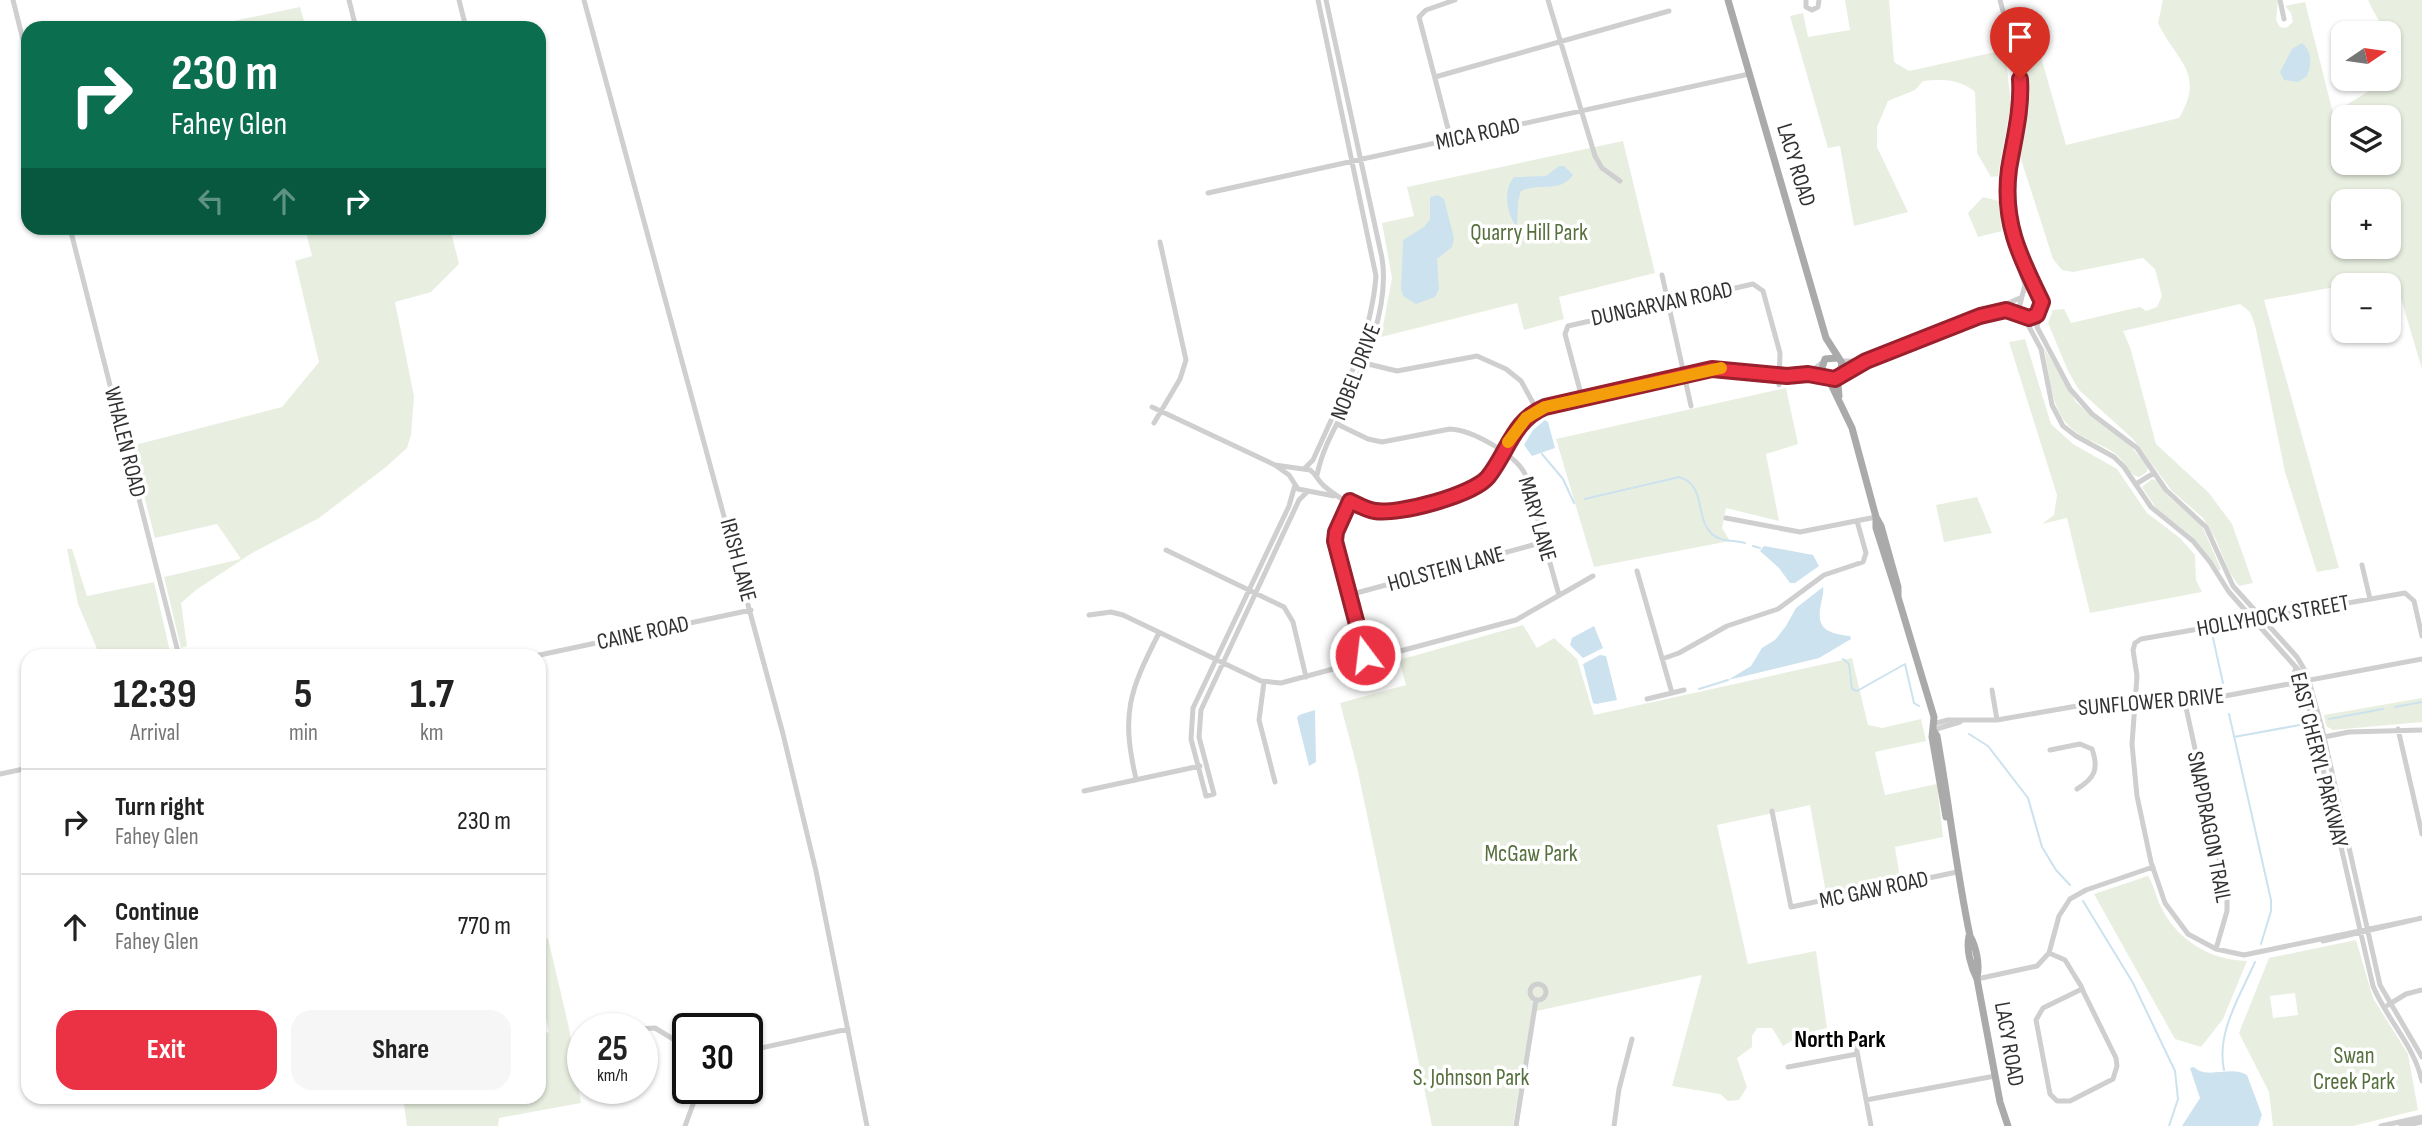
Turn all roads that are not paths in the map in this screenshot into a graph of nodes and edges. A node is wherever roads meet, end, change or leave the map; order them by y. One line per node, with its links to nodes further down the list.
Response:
1 (13, 0): 18 (street)
2 (349, 0): 16 (street)
3 (459, 0): 17 (street)
4 (584, 0): 86 (street, IRISH LANE)
5 (1318, 0): 22 (street, NOBEL DRIVE)
6 (1326, 0): 22 (street, NOBEL DRIVE)
7 (1455, 0): 21 (street)
8 (1548, 0): 19 (street)
9 (1728, 0): 20 (main road, LACY ROAD)
10 (1806, 0): 11 (street)
11 (1819, 0)
12 (2000, 0): 29 (street, EAST CHERYL PARKWAY)
13 (2280, 0): 15 (street)
14 (1669, 11): 19 (street)
15 (2284, 19)
16 (354, 21)
17 (464, 21)
18 (21, 32)
19 (1561, 41): 21 (street); 23 (street)
20 (1749, 74): 23 (street, MICA ROAD); 41 (main road, LACY ROAD)
21 (1435, 78): 24 (street)
22 (1343, 96): 25 (street, NOBEL DRIVE); 26 (street, NOBEL DRIVE)
23 (1583, 111): 24 (street, MICA ROAD); 27 (street)
24 (1451, 140): 25 (street, MICA ROAD)
25 (1361, 160): 26 (street, MICA ROAD); 32 (street, NOBEL DRIVE)
26 (1353, 162): 28 (street, MICA ROAD); 33 (street, NOBEL DRIVE)
27 (1620, 181)
28 (1208, 193)
29 (2011, 234): 35 (street, EAST CHERYL PARKWAY); 36 (street, EAST CHERYL PARKWAY)
30 (72, 235): 92 (street, WHALEN ROAD)
31 (1160, 242): 58 (street)
32 (1383, 265): 33 (street); 46 (street, NOBEL DRIVE)
33 (1375, 266): 43 (street, NOBEL DRIVE)
34 (1662, 275): 37 (street)
35 (2021, 297): 36 (street); 39 (street); 40 (street)
36 (2040, 298): 38 (street, EAST CHERYL PARKWAY)
37 (1668, 304): 49 (street); 50 (street, DUNGARVAN ROAD); 54 (street, DUNGARVAN ROAD)
38 (2041, 310): 40 (street); 64 (street, EAST CHERYL PARKWAY)
39 (1980, 316): 40 (street); 45 (street)
40 (2023, 316): 67 (street, EAST CHERYL PARKWAY)
41 (1827, 340): 42 (main road, LACY ROAD); 44 (main road, LACY ROAD)
42 (1839, 359): 44 (main road); 45 (street); 48 (main road, LACY ROAD)
43 (1357, 360): 46 (street); 63 (street, NOBEL DRIVE)
44 (1824, 360): 47 (street); 51 (main road, LACY ROAD)
45 (1866, 361): 48 (street)
46 (1364, 363): 57 (street); 60 (street, NOBEL DRIVE)
47 (1808, 374): 50 (street); 51 (street)
48 (1841, 374): 51 (main road); 53 (main road, LACY ROAD)
49 (1684, 375): 50 (street); 54 (street); 55 (street)
50 (1779, 375): 52 (street)
51 (1827, 377): 53 (main road, LACY ROAD)
52 (1779, 385)
53 (1839, 396): 71 (main road, LACY ROAD)
54 (1582, 398): 57 (street)
55 (1691, 406)
56 (1152, 407): 58 (street)
57 (1537, 410): 61 (street)
58 (1160, 411): 59 (street); 62 (street)
59 (1154, 423)
60 (1337, 424): 61 (street, MARY LANE); 65 (street, NOBEL DRIVE)
61 (1503, 452): 70 (street); 74 (street, MARY LANE)
62 (1275, 465): 63 (street); 66 (street)
63 (1303, 469): 65 (street); 66 (street, NOBEL DRIVE)
64 (2154, 473): 67 (street); 88 (street, EAST CHERYL PARKWAY)
65 (1317, 477): 68 (street, NOBEL DRIVE); 69 (street)
66 (1295, 484): 68 (street); 75 (street, NOBEL DRIVE)
67 (2136, 484): 89 (street, EAST CHERYL PARKWAY)
68 (1308, 492): 69 (street); 77 (street, NOBEL DRIVE)
69 (1340, 497): 70 (street)
70 (1350, 501): 83 (street)
71 (1875, 517): 73 (street); 113 (main road, LACY ROAD)
72 (1726, 518): 73 (street)
73 (1857, 521): 95 (street)
74 (1544, 542): 83 (street, HOLSTEIN LANE); 84 (street, MARY LANE)
75 (1268, 549): 77 (street); 81 (street, NOBEL DRIVE)
76 (1166, 550): 81 (street)
77 (1276, 553): 82 (street, NOBEL DRIVE)
78 (2362, 565): 85 (street)
79 (1637, 571): 95 (street)
80 (1592, 576): 84 (street)
81 (1249, 589): 82 (street); 94 (street, NOBEL DRIVE)
82 (1257, 593): 98 (street, NOBEL DRIVE); 100 (street)
83 (1349, 595): 97 (street)
84 (1559, 595): 97 (street)
85 (2370, 599): 88 (street, HOLLYHOCK STREET); 91 (street, HOLLYHOCK STREET)
86 (751, 610): 93 (street, CAINE ROAD); 140 (street, IRISH LANE)
87 (1089, 615): 90 (street)
88 (2262, 618): 89 (street, HOLLYHOCK STREET); 102 (street, EAST CHERYL PARKWAY)
89 (2254, 619): 99 (street, EAST CHERYL PARKWAY); 108 (street, HOLLYHOCK STREET)
90 (1159, 633): 94 (street); 122 (street)
91 (2422, 636)
92 (177, 649)
93 (546, 654)
94 (1216, 659): 98 (street); 110 (street, NOBEL DRIVE)
95 (1662, 659): 106 (street)
96 (2422, 659): 102 (street, SUNFLOWER DRIVE)
97 (1367, 661): 100 (street)
98 (1224, 663): 101 (street); 111 (street, NOBEL DRIVE)
99 (2296, 664): 102 (street, EAST CHERYL PARKWAY); 103 (street)
100 (1307, 677): 101 (street)
101 (1264, 682): 123 (street)
102 (2307, 682): 103 (street, SUNFLOWER DRIVE); 116 (street, EAST CHERYL PARKWAY)
103 (2291, 684): 109 (street, SUNFLOWER DRIVE)
104 (1684, 690): 106 (street)
105 (1992, 690): 112 (street)
106 (1672, 692): 107 (street)
107 (1647, 699)
108 (2135, 702): 109 (street, SUNFLOWER DRIVE); 112 (street, SUNFLOWER DRIVE); 128 (street)
109 (2185, 703): 132 (street, SNAPDRAGON TRAIL)
110 (1193, 708): 111 (street); 119 (street, NOBEL DRIVE)
111 (1201, 710): 118 (street, NOBEL DRIVE)
112 (1997, 720): 113 (street, SUNFLOWER DRIVE)
113 (1933, 727): 129 (main road, LACY ROAD)
114 (2398, 729): 115 (street); 116 (street); 127 (street)
115 (2422, 730)
116 (2320, 738): 131 (street, EAST CHERYL PARKWAY)
117 (2050, 750): 124 (street)
118 (1206, 765): 119 (street); 119 (street, NOBEL DRIVE)
119 (1198, 767): 122 (street)
120 (21, 770): 121 (street)
121 (0, 774)
122 (1136, 779): 125 (street)
123 (1275, 782)
124 (2077, 789)
125 (1084, 791)
126 (1772, 811): 129 (street, MC GAW ROAD)
127 (2422, 834)
128 (2153, 867): 132 (street); 133 (street)
129 (1957, 872): 134 (main road, LACY ROAD)
130 (2422, 918): 131 (street)
131 (2364, 930): 132 (street); 138 (street, EAST CHERYL PARKWAY); 139 (street, EAST CHERYL PARKWAY)
132 (2216, 949)
133 (2049, 953): 134 (street); 135 (street)
134 (1977, 978): 147 (main road, LACY ROAD)
135 (2082, 989): 135 (street)
136 (2422, 990): 138 (street)
137 (1536, 1000): 156 (street)
138 (2389, 1004): 139 (street); 145 (street, EAST CHERYL PARKWAY)
139 (2383, 1009): 148 (street, EAST CHERYL PARKWAY)
140 (848, 1029): 143 (street); 155 (street, IRISH LANE)
141 (1632, 1039): 157 (street)
142 (1856, 1046): 144 (street)
143 (763, 1048)
144 (1857, 1054): 146 (street); 149 (street)
145 (2422, 1057)
146 (1788, 1067)
147 (1995, 1076): 149 (street); 152 (main road, LACY ROAD)
148 (2422, 1081)
149 (1866, 1100): 158 (street)
150 (693, 1104): 154 (street)
151 (2422, 1116): 161 (street)
152 (2003, 1117): 159 (main road, LACY ROAD); 160 (main road, LACY ROAD)
153 (2422, 1122): 162 (street)
154 (685, 1126)
155 (867, 1126)
156 (1516, 1126)
157 (1614, 1126)
158 (1871, 1126)
159 (2003, 1126)
160 (2008, 1126)
161 (2381, 1126)
162 (2401, 1126)

